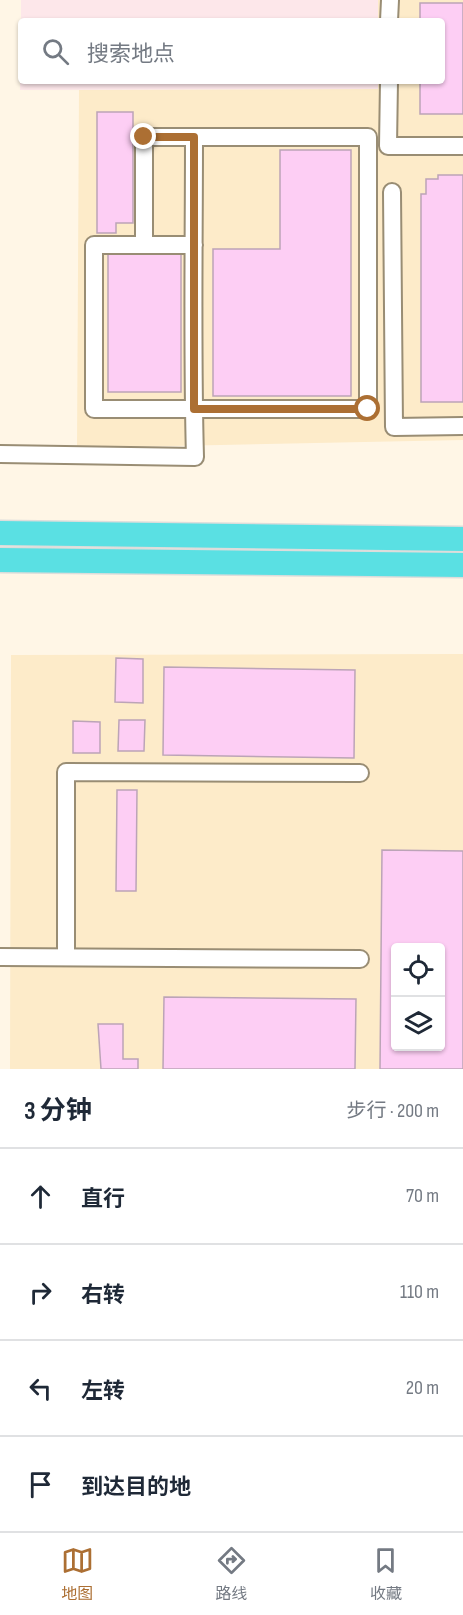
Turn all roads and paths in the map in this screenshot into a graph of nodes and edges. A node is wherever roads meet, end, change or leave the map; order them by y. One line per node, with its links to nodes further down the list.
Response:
1 (390, 0): 2 (lane)
2 (389, 18)
3 (389, 84): 5 (lane)
4 (194, 137): 7 (lane); 8 (lane); 9 (lane)
5 (463, 146)
6 (392, 192): 10 (lane)
7 (144, 245): 8 (lane); 9 (lane)
8 (194, 245): 9 (lane)
9 (194, 409): 11 (lane)
10 (463, 426)
11 (0, 454)
12 (0, 533): 13 (highway)
13 (463, 539)
14 (0, 560): 15 (highway)
15 (463, 565)
16 (360, 773): 18 (lane)
17 (0, 957): 18 (lane)
18 (66, 957): 19 (lane)
19 (360, 959)

